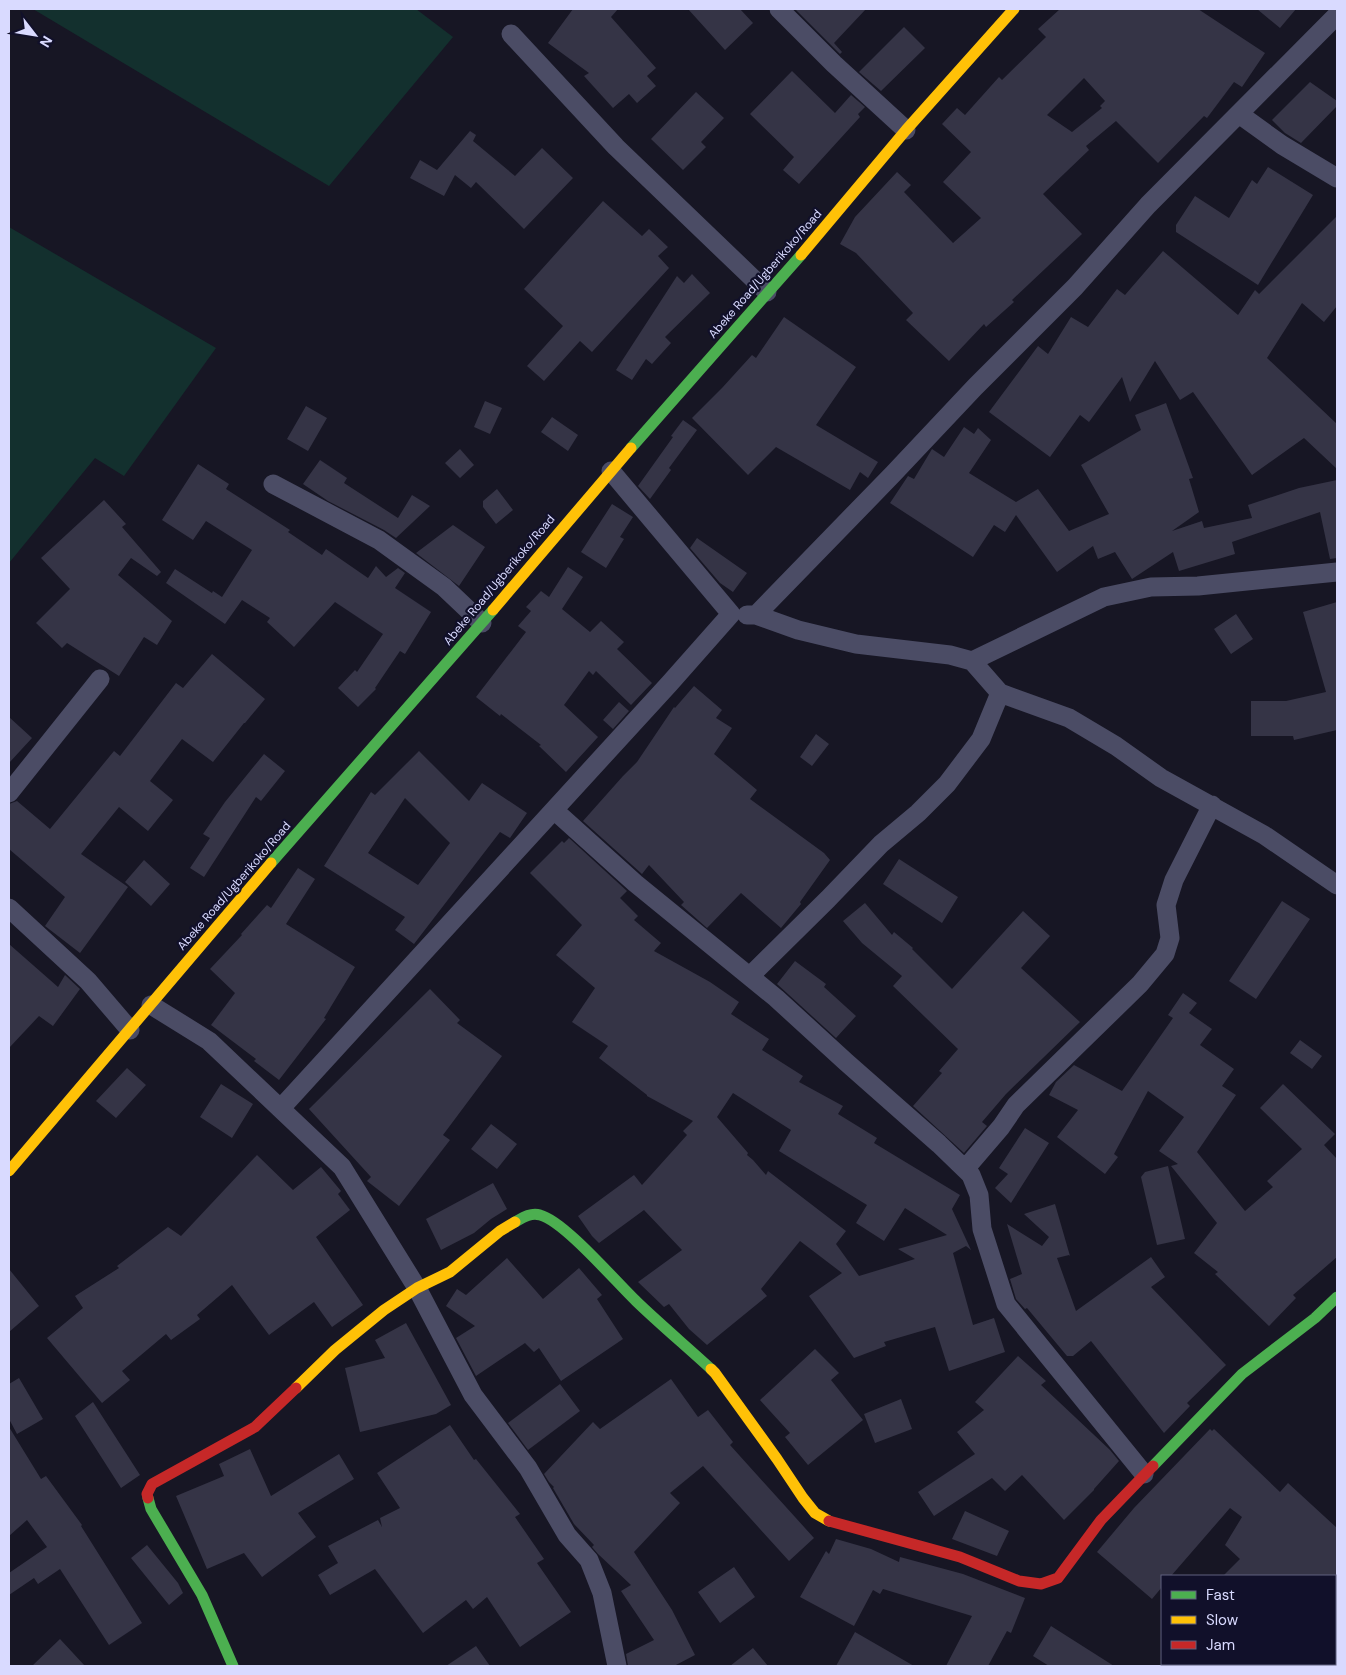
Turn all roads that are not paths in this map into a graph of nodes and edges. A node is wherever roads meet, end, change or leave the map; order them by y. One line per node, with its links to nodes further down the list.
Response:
1 (779, 9): 6 (street)
2 (1014, 9): 6 (street, Abeke Road/Ugberikoko/Road)
3 (1337, 15): 5 (street)
4 (511, 34): 8 (street)
5 (1239, 114): 7 (street); 13 (street)
6 (906, 130): 8 (street, Abeke Road/Ugberikoko/Road)
7 (1337, 178)
8 (767, 292): 9 (street, Abeke Road/Ugberikoko/Road)
9 (611, 471): 12 (street); 14 (street, Abeke Road/Ugberikoko/Road)
10 (273, 484): 14 (street)
11 (1337, 572): 15 (street)
12 (730, 614): 13 (street); 20 (street)
13 (756, 615): 15 (street)
14 (482, 623): 24 (street, Abeke Road/Ugberikoko/Road)
15 (972, 661): 17 (street)
16 (100, 679): 18 (street)
17 (1000, 694): 19 (street); 23 (street)
18 (9, 793)
19 (1212, 806): 21 (street); 27 (street)
20 (554, 810): 23 (street); 26 (street)
21 (1337, 886)
22 (9, 908): 25 (street)
23 (750, 976): 27 (street)
24 (151, 1005): 25 (street, Abeke Road/Ugberikoko/Road); 26 (street)
25 (130, 1030): 28 (street, Abeke Road/Ugberikoko/Road)
26 (281, 1108): 29 (street)
27 (964, 1169): 31 (street)
28 (9, 1171)
29 (417, 1288): 31 (street); 32 (street); 33 (street)
30 (1337, 1298): 31 (street)
31 (1144, 1474)
32 (233, 1666)
33 (617, 1666)

